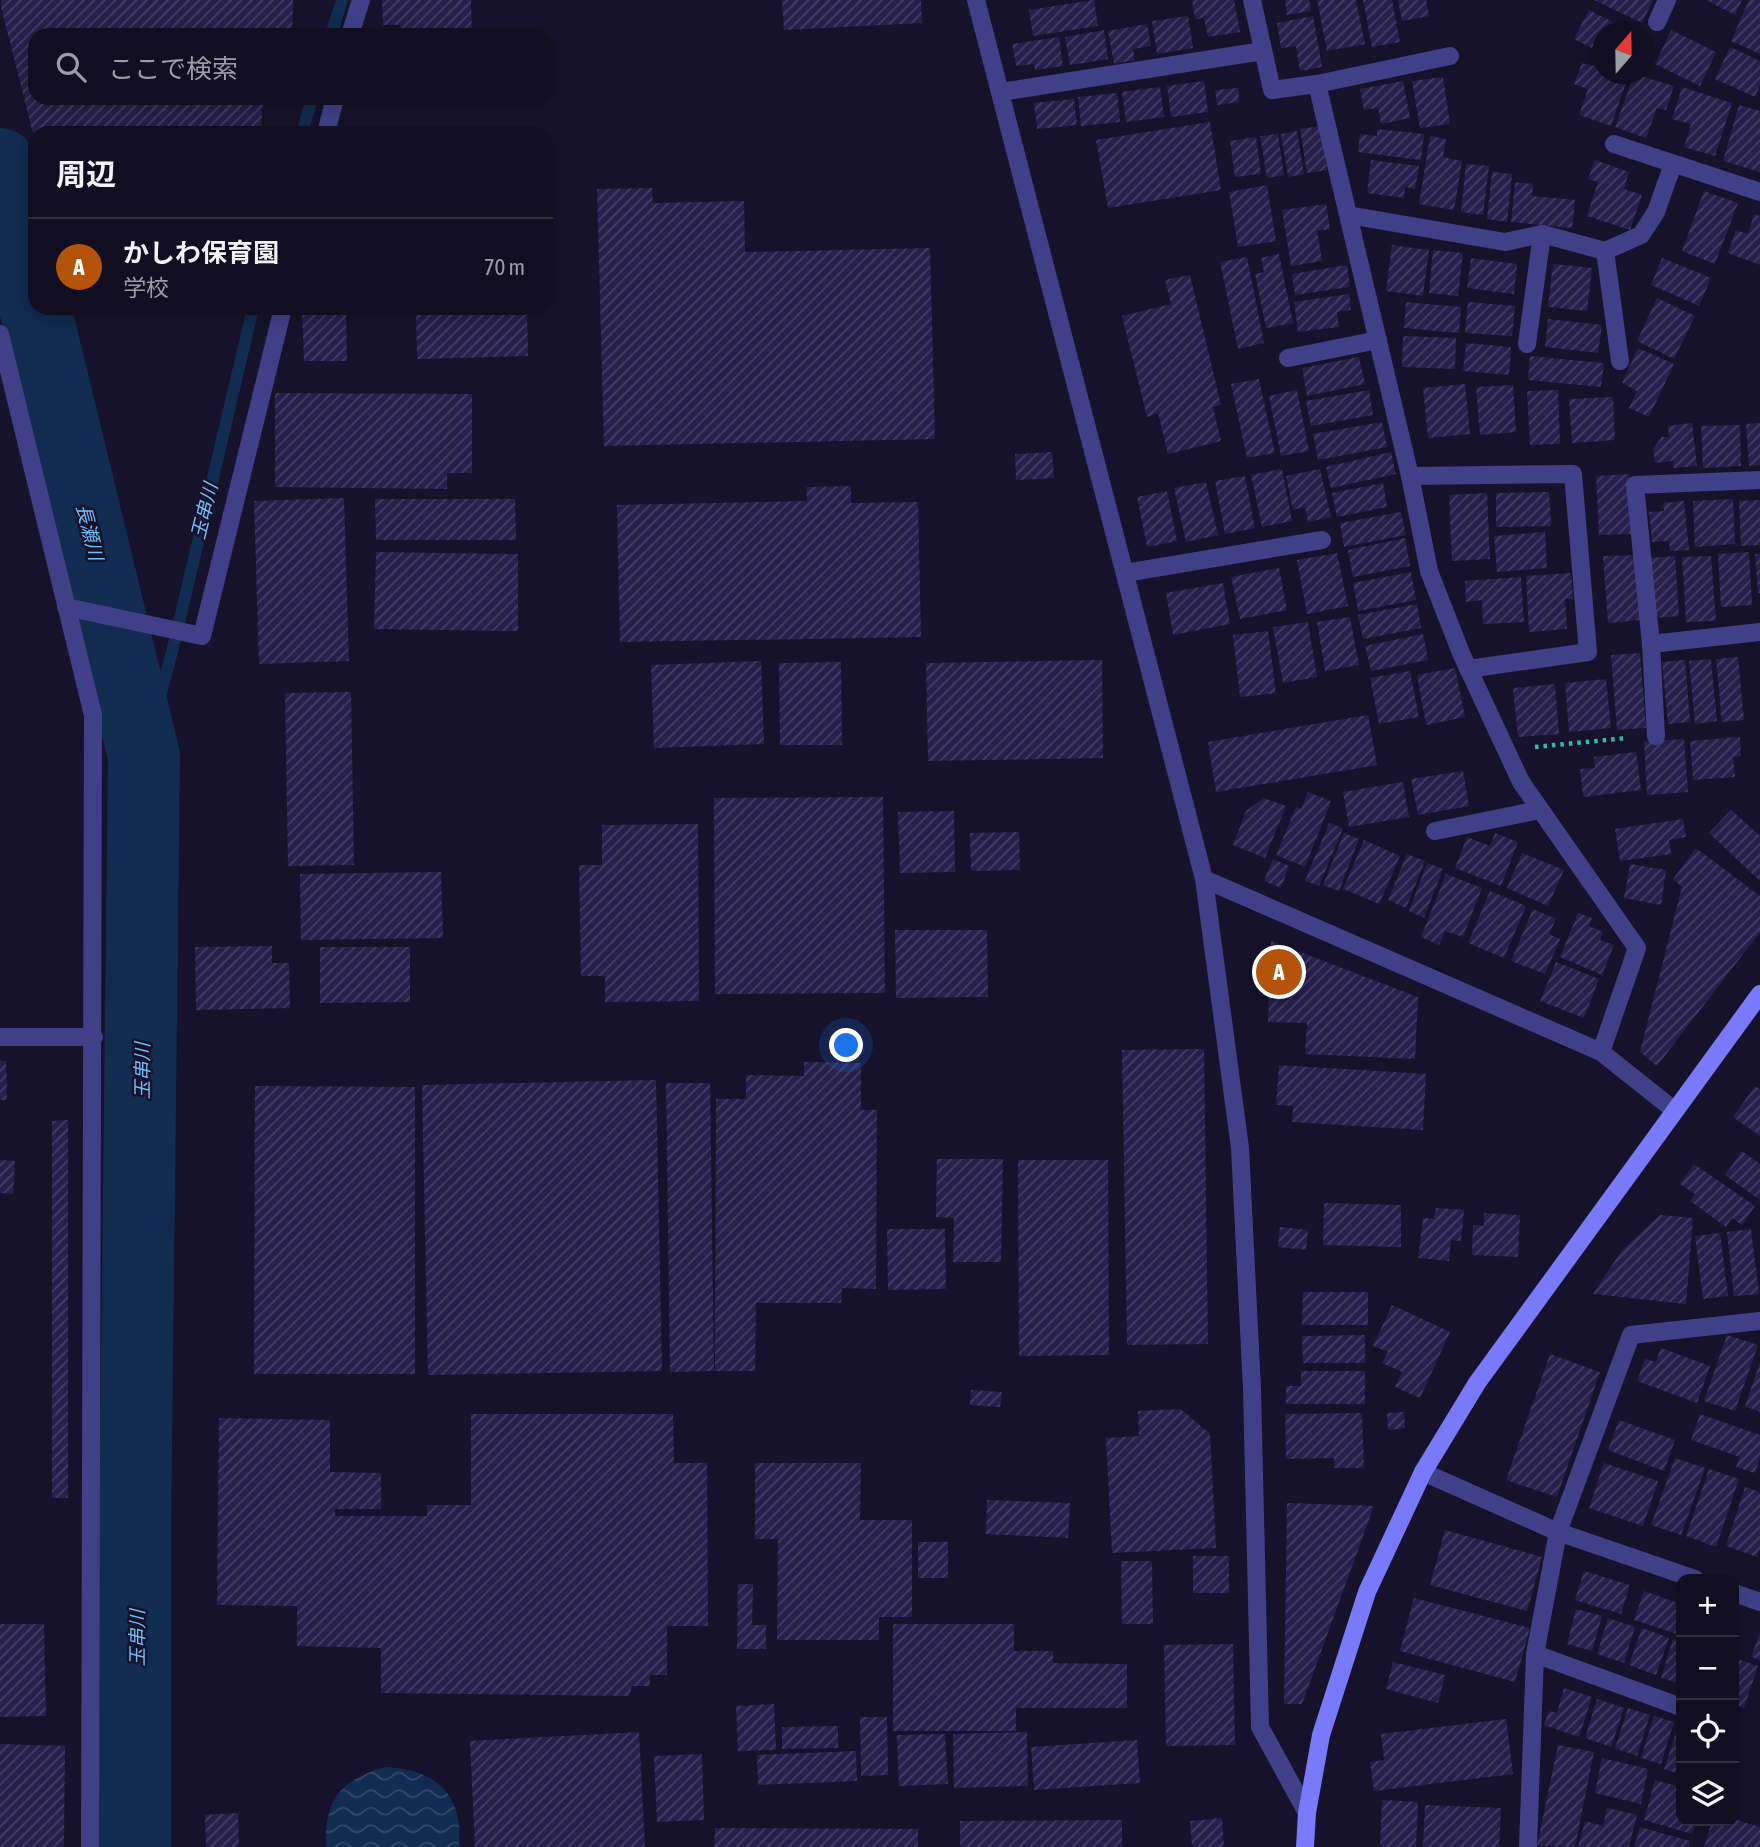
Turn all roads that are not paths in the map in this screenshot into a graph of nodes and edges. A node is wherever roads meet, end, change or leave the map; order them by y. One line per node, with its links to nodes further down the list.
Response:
1 (361, 0): 6 (street)
2 (976, 0): 10 (street)
3 (1252, 0): 7 (street)
4 (1667, 0): 5 (street)
5 (1657, 22)
6 (352, 28)
7 (1263, 51): 9 (street); 10 (street)
8 (1450, 56): 9 (street)
9 (1317, 84): 16 (street)
10 (1001, 92): 28 (street)
11 (333, 105): 12 (street)
12 (328, 126)
13 (1614, 144): 14 (street)
14 (1673, 164): 15 (street); 18 (street)
15 (1760, 192)
16 (1348, 215): 17 (street); 21 (street)
17 (1542, 234): 18 (street); 22 (street)
18 (1605, 251): 24 (street)
19 (281, 315): 29 (street)
20 (0, 334): 29 (street)
21 (1378, 340): 23 (street); 25 (street)
22 (1527, 344)
23 (1288, 358)
24 (1620, 361)
25 (1410, 476): 32 (street); 32 (street)
26 (1760, 480): 31 (street)
27 (1322, 540): 28 (street)
28 (1125, 573): 36 (street)
29 (66, 607): 39 (street)
30 (1760, 632): 31 (street)
31 (1651, 644): 33 (street)
32 (1468, 669): 34 (street)
33 (1656, 736)
34 (1540, 810): 35 (street); 40 (street)
35 (1435, 831)
36 (1205, 880): 40 (street); 50 (street)
37 (1760, 994): 41 (street)
38 (0, 1037): 39 (street)
39 (93, 1037): 51 (street)
40 (1601, 1052): 41 (street)
41 (1674, 1110): 43 (street)
42 (1760, 1321): 44 (street)
43 (1423, 1472): 44 (street); 50 (street)
44 (1558, 1532): 45 (street); 48 (street)
45 (1680, 1574)
46 (1739, 1595): 47 (street)
47 (1760, 1602)
48 (1535, 1654): 49 (street); 53 (street)
49 (1676, 1705)
50 (1307, 1813): 52 (street)
51 (90, 1847)
52 (1305, 1847)
53 (1528, 1847)

